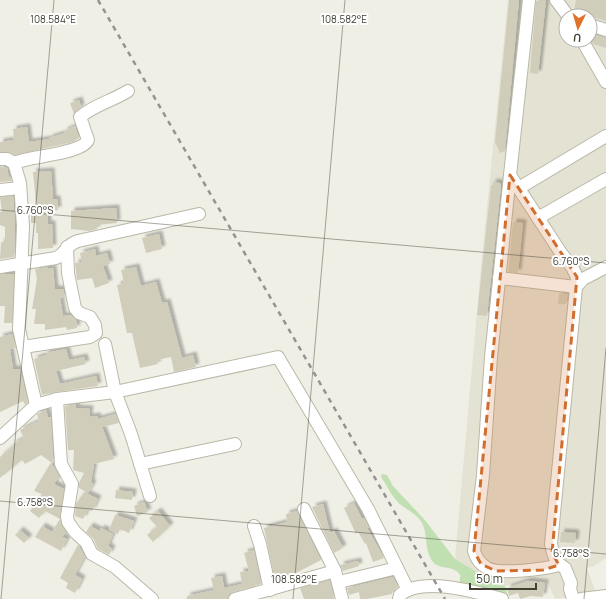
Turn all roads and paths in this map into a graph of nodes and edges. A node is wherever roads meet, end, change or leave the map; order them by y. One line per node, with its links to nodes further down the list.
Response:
1 (529, 0): 9 (street)
2 (588, 48): 3 (street)
3 (602, 68): 4 (street)
4 (606, 82)
5 (128, 91): 8 (street)
6 (606, 136): 12 (street)
7 (0, 160): 8 (street)
8 (14, 163): 11 (street)
9 (510, 175): 12 (street); 20 (street)
10 (606, 179): 15 (street)
11 (20, 188): 13 (street); 17 (street)
12 (519, 188): 15 (street)
13 (0, 190)
14 (199, 214): 16 (street)
15 (538, 218): 21 (street)
16 (67, 247): 17 (street); 23 (street)
17 (22, 264): 18 (street); 23 (street)
18 (0, 267)
19 (606, 267): 21 (street)
20 (499, 278): 21 (street); 33 (street)
21 (576, 287): 33 (street)
22 (104, 344): 24 (street)
23 (24, 347): 26 (street)
24 (115, 392): 25 (street); 29 (street); 34 (street)
25 (57, 399): 26 (street); 40 (street)
26 (36, 405): 27 (street)
27 (0, 438)
28 (236, 444): 29 (street)
29 (140, 464): 30 (street)
30 (150, 496)
31 (304, 509): 35 (street)
32 (254, 526): 37 (street)
33 (559, 565): 38 (street)
34 (397, 568): 35 (street); 36 (street)
35 (337, 577): 37 (street); 42 (street)
36 (408, 590): 43 (street); 44 (street)
37 (273, 592): 41 (street)
38 (572, 594)
39 (606, 596): 45 (street)
40 (152, 599)
41 (236, 599)
42 (342, 599)
43 (399, 599)
44 (502, 599)
45 (581, 599)

